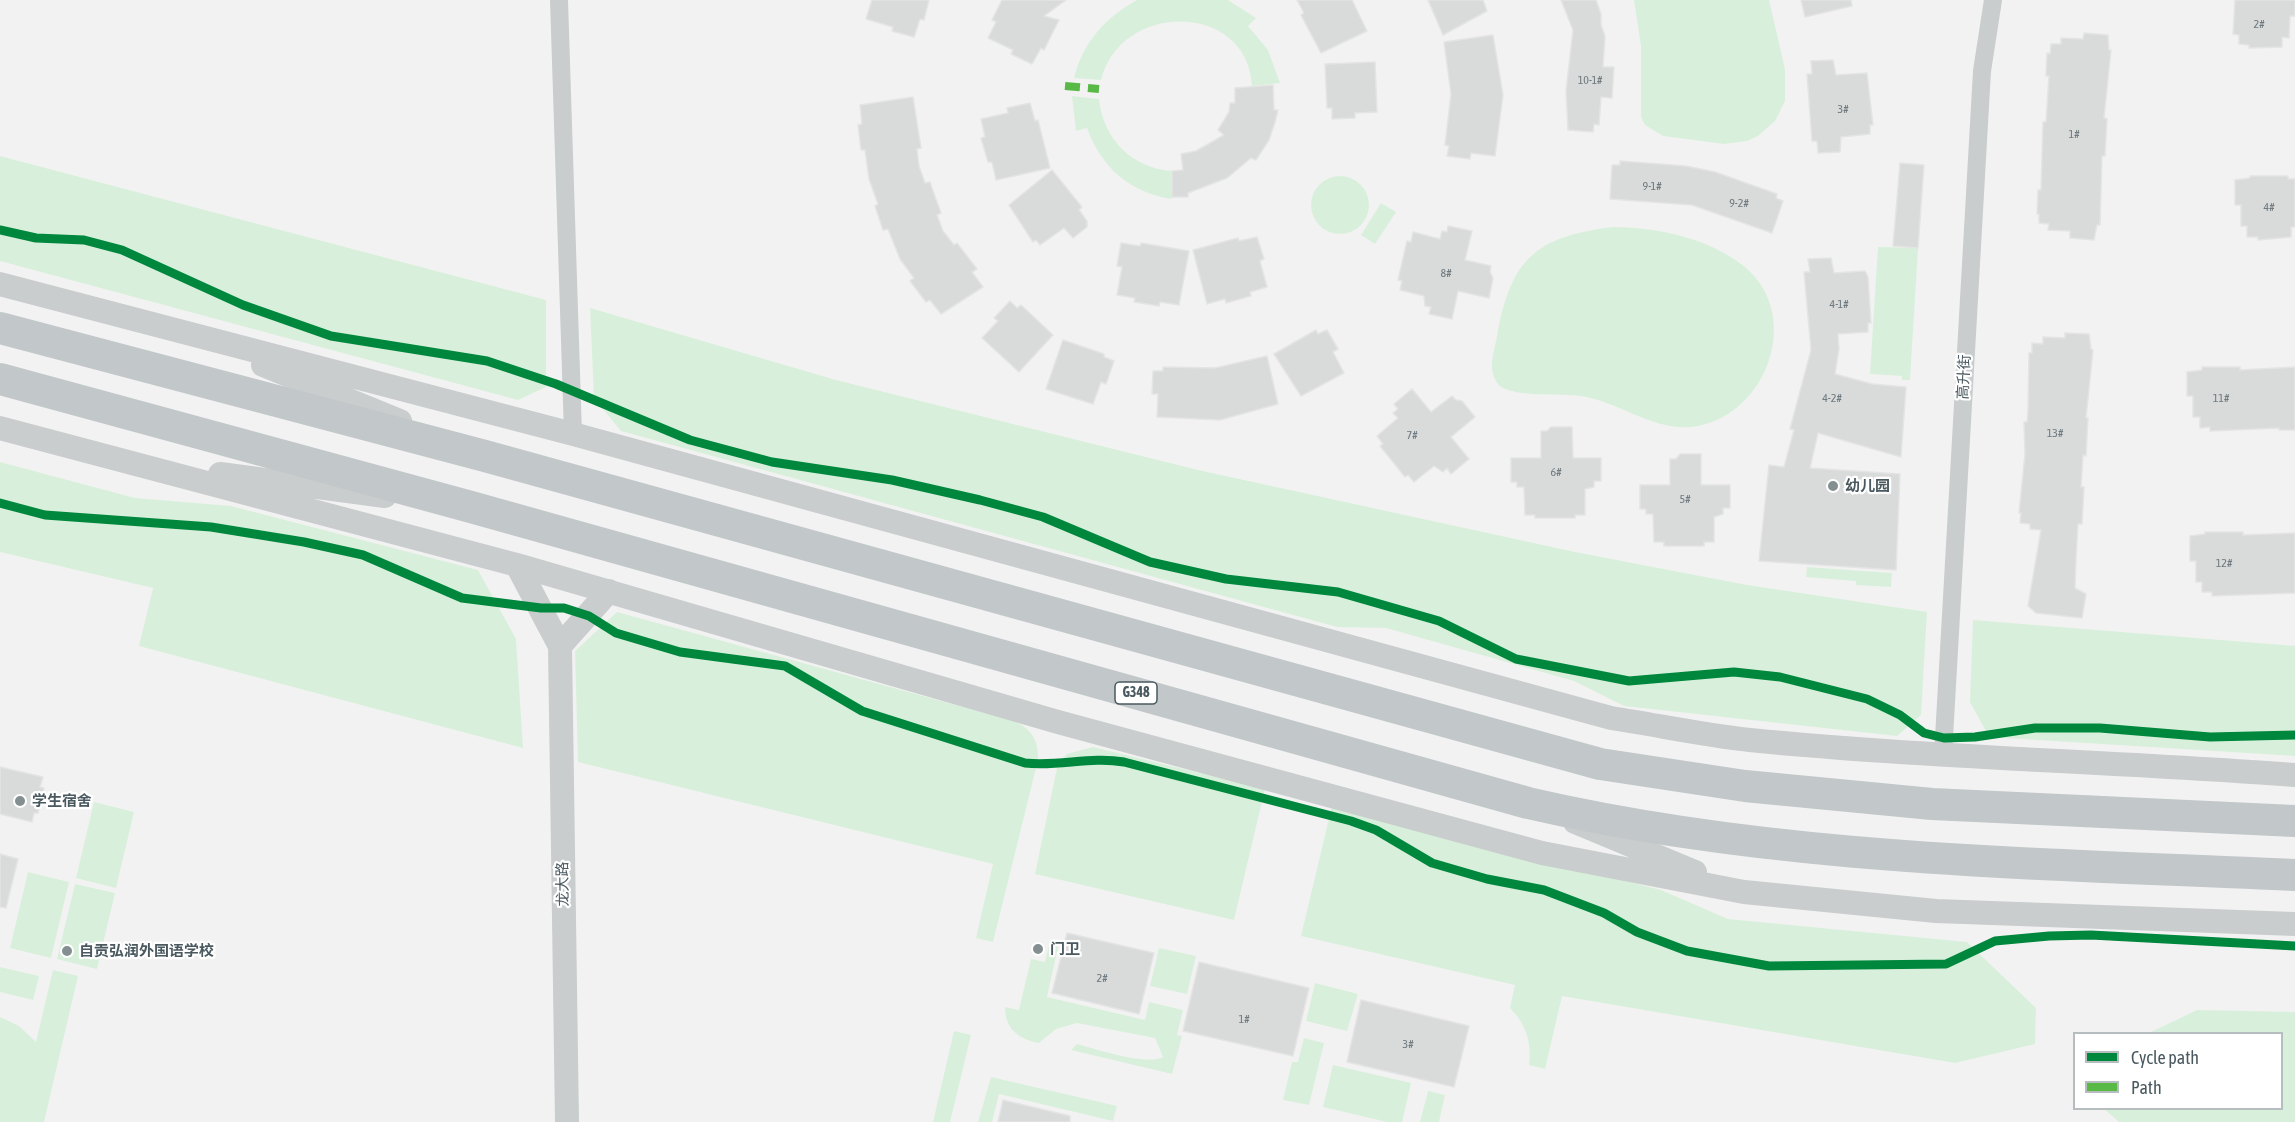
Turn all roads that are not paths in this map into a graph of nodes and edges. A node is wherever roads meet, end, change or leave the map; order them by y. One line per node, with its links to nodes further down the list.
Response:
1 (558, 0): 8 (street)
2 (1993, 0): 15 (street, 高升街)
3 (0, 284): 5 (street)
4 (0, 328): 9 (highway)
5 (174, 329): 8 (street); 9 (street)
6 (0, 379): 11 (highway, G348)
7 (0, 428): 10 (street)
8 (573, 434): 15 (street)
9 (485, 456): 19 (highway)
10 (123, 462): 11 (street); 12 (street)
11 (471, 507): 17 (highway, G348)
12 (517, 566): 13 (street); 14 (street)
13 (609, 591): 14 (street); 22 (street)
14 (560, 646): 26 (street, 龙大路)
15 (1943, 755): 16 (street)
16 (2295, 775)
17 (1528, 803): 21 (highway, G348); 22 (street)
18 (2295, 811): 19 (street)
19 (2230, 817): 20 (highway)
20 (2295, 821)
21 (2295, 875)
22 (1744, 892): 24 (street)
23 (2295, 910): 24 (street)
24 (2214, 919): 25 (street)
25 (2295, 924)
26 (567, 1122)

